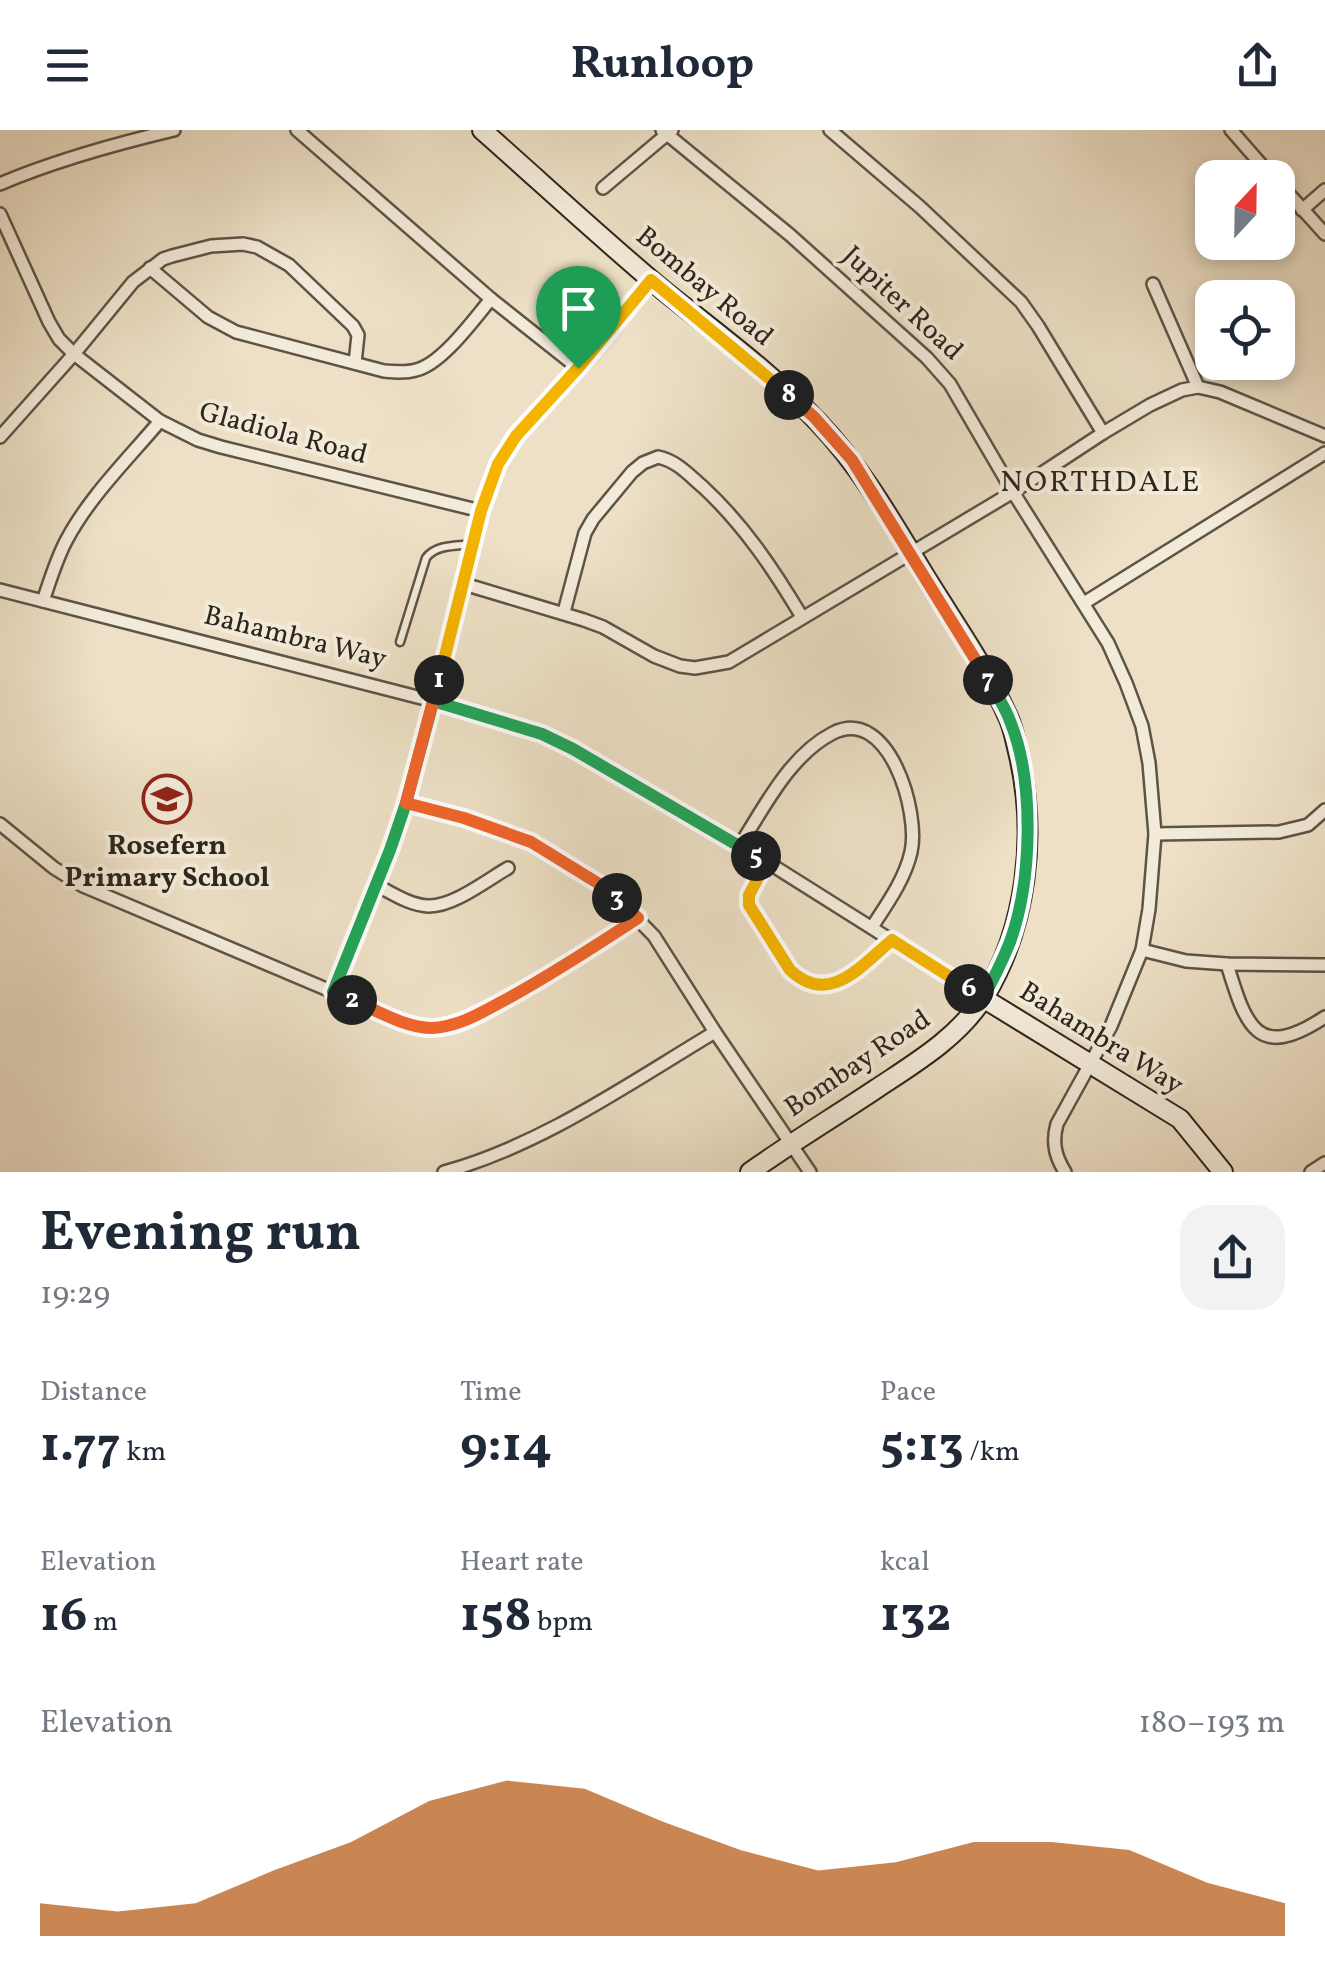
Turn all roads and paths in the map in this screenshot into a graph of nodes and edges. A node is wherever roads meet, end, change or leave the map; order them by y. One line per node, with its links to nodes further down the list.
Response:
1 (174, 130): 8 (street)
2 (297, 130): 18 (street)
3 (482, 130): 16 (street, Bombay Road)
4 (830, 130): 24 (street)
5 (1231, 130): 7 (street)
6 (667, 131): 9 (street); 28 (street, Jupiter Road)
7 (1257, 160)
8 (0, 184)
9 (603, 188)
10 (1325, 190): 12 (street)
11 (1295, 202): 12 (street)
12 (1302, 210): 14 (street)
13 (0, 214): 19 (street, Gladiola Road)
14 (1325, 234)
15 (150, 268): 19 (street); 20 (street); 20 (street)
16 (651, 280): 21 (street); 31 (street, Bombay Road)
17 (1153, 284): 22 (street)
18 (491, 299): 20 (street); 21 (street)
19 (74, 354): 23 (street, Gladiola Road); 26 (street)
20 (355, 364)
21 (578, 368): 29 (street)
22 (1198, 387): 24 (street); 25 (street)
23 (160, 422): 29 (street, Gladiola Road); 34 (street)
24 (1103, 434): 28 (street)
25 (1325, 436)
26 (0, 437)
27 (1325, 453): 35 (street)
28 (1013, 492): 31 (street); 35 (street, Jupiter Road)
29 (481, 511): 30 (street)
30 (473, 544): 32 (street); 38 (lane)
31 (911, 552): 37 (street); 55 (street, Bombay Road)
32 (464, 584): 36 (street); 39 (street)
33 (0, 590): 34 (street, Bahambra Way)
34 (43, 601): 39 (street, Bahambra Way)
35 (1084, 603): 43 (street, Jupiter Road)
36 (564, 612): 37 (street); 37 (street)
37 (802, 617)
38 (400, 642)
39 (433, 701): 40 (street); 44 (street, Bahambra Way)
40 (406, 803): 47 (street); 48 (street)
41 (1325, 810): 43 (street)
42 (0, 824): 54 (street)
43 (1155, 834): 51 (street, Jupiter Road)
44 (740, 844): 45 (street, Bahambra Way); 49 (street)
45 (766, 863): 49 (street, Bahambra Way); 50 (street)
46 (508, 868): 47 (street)
47 (376, 885): 54 (street)
48 (638, 918): 54 (street); 57 (street)
49 (872, 927): 50 (street, Bahambra Way)
50 (892, 940): 55 (street, Bahambra Way)
51 (1142, 950): 52 (street); 58 (street, Jupiter Road)
52 (1227, 964): 53 (street); 56 (street)
53 (1325, 965)
54 (333, 992)
55 (983, 998): 58 (street, Bahambra Way); 59 (street, Bombay Road)
56 (1325, 1017)
57 (715, 1032): 59 (street); 61 (street)
58 (1091, 1064): 64 (street, Jupiter Road); 65 (street, Bahambra Way)
59 (792, 1142): 62 (street, Bombay Road); 63 (street)
60 (1325, 1163): 66 (street)
61 (444, 1172)
62 (750, 1172)
63 (810, 1172)
64 (1065, 1172)
65 (1223, 1172)
66 (1311, 1172)

